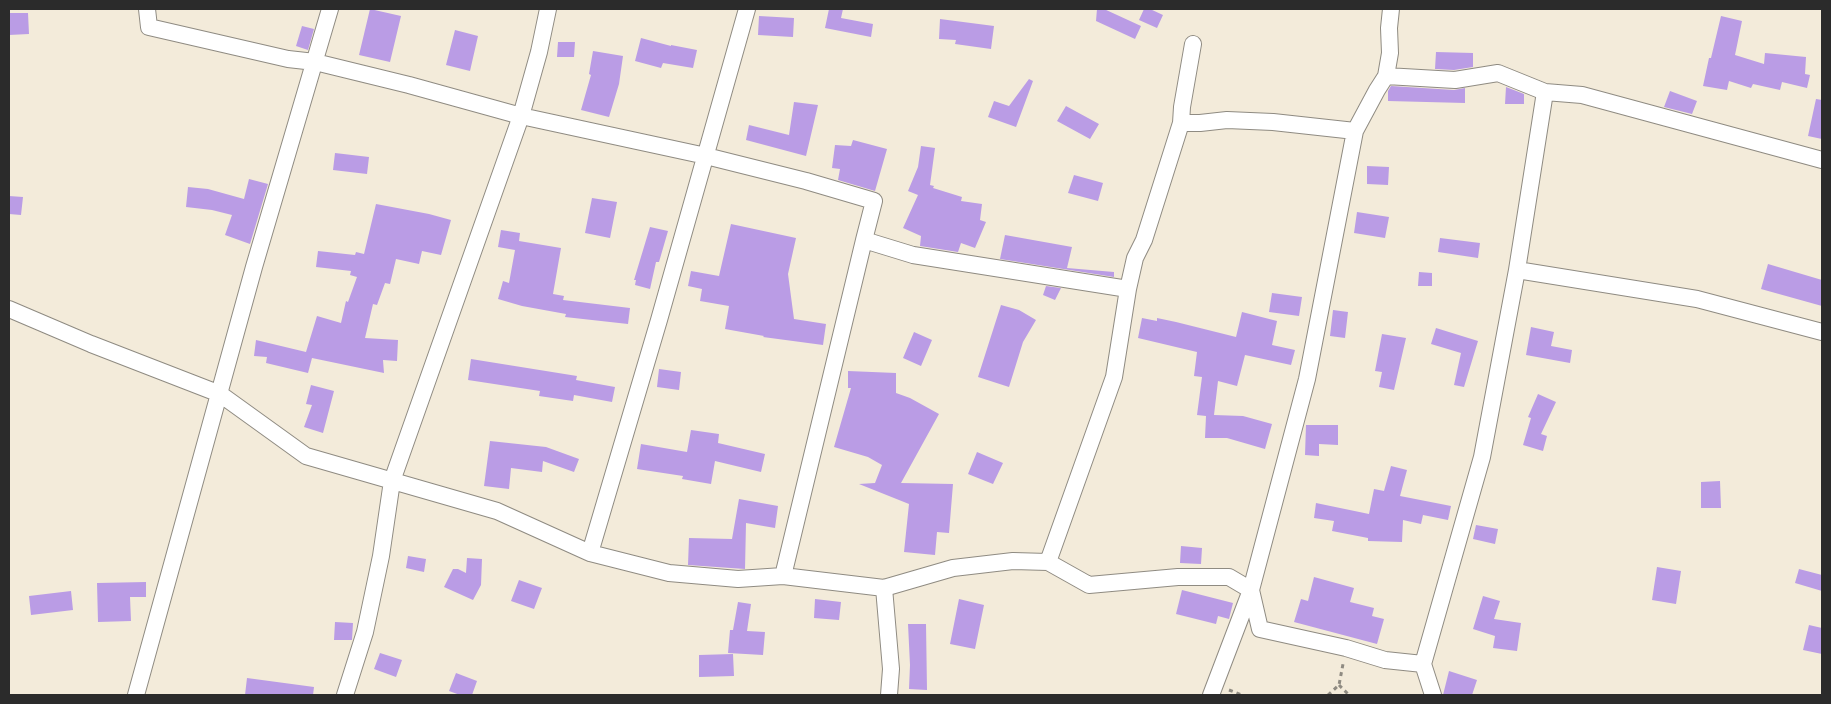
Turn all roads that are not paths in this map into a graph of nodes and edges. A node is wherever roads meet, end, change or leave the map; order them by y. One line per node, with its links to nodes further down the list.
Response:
1 (146, 9): 7 (street)
2 (330, 9): 7 (street)
3 (548, 9): 10 (street)
4 (747, 9): 13 (street)
5 (1391, 9): 8 (street)
6 (1193, 44): 11 (street)
7 (315, 62): 10 (street); 20 (street)
8 (1386, 76): 9 (street); 12 (street)
9 (1545, 92): 14 (street); 16 (street)
10 (521, 116): 13 (street); 21 (street)
11 (1181, 123): 12 (street); 17 (street)
12 (1355, 131): 26 (street)
13 (706, 156): 15 (street); 22 (street)
14 (1822, 160)
15 (864, 240): 17 (street); 24 (street)
16 (1517, 270): 19 (street); 27 (street)
17 (1128, 290): 23 (street)
18 (9, 308): 20 (street)
19 (1822, 332)
20 (220, 394): 21 (street); 28 (street)
21 (392, 480): 22 (street); 29 (street)
22 (590, 553): 24 (street)
23 (1048, 562): 25 (street); 26 (street)
24 (783, 576): 25 (street)
25 (884, 588): 30 (street)
26 (1251, 590): 27 (street); 31 (street)
27 (1423, 664): 32 (street)
28 (136, 695)
29 (345, 695)
30 (889, 695)
31 (1211, 695)
32 (1433, 695)

